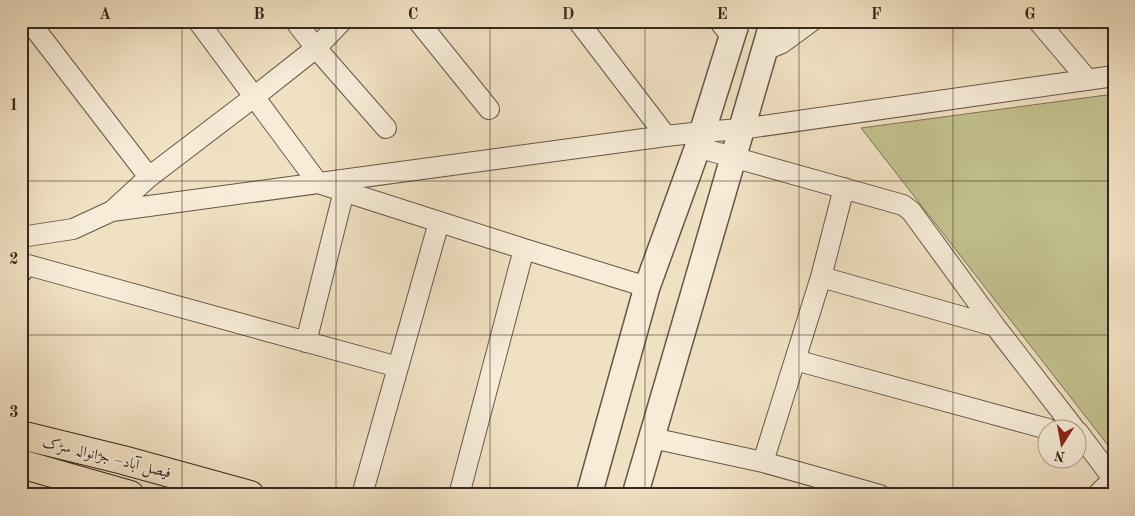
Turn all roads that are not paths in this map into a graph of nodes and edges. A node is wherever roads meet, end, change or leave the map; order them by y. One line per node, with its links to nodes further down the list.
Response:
1 (29, 21): 22 (street)
2 (198, 21): 15 (street)
3 (295, 21): 11 (street)
4 (342, 21): 11 (street)
5 (418, 21): 16 (street)
6 (578, 21): 19 (street)
7 (773, 21): 12 (street)
8 (812, 21): 12 (street)
9 (1038, 21): 14 (street)
10 (729, 27): 20 (street)
11 (316, 48): 15 (street); 17 (street)
12 (765, 50): 18 (street)
13 (1114, 76): 14 (street)
14 (1088, 80): 18 (street)
15 (254, 97): 22 (street); 23 (street)
16 (489, 109)
17 (386, 128)
18 (741, 129): 20 (street); 21 (street)
19 (666, 136): 20 (street); 23 (street)
20 (701, 143): 21 (street); 32 (street)
21 (729, 156): 24 (street); 40 (street)
22 (149, 176): 26 (street)
23 (318, 183): 25 (street); 26 (street)
24 (844, 188): 31 (street); 33 (street)
25 (344, 191): 27 (street); 34 (street)
26 (112, 211): 28 (street)
27 (439, 222): 29 (street); 36 (street)
28 (25, 237): 30 (street)
29 (524, 250): 32 (street); 48 (street)
30 (22, 269): 34 (street)
31 (821, 276): 33 (street); 35 (street)
32 (647, 286): 49 (street)
33 (995, 326): 37 (street)
34 (306, 342): 36 (street)
35 (795, 360): 38 (street); 42 (street)
36 (398, 367): 47 (street)
37 (1066, 418)
38 (1038, 426)
39 (21, 435): 46 (main road, فیصل آباد– جڑانوالہ سڑک)
40 (652, 438): 42 (street); 50 (street)
41 (1088, 446): 44 (street)
42 (763, 462): 51 (street)
43 (21, 464): 45 (main road, فیصل آباد– جڑانوالہ سڑک)
44 (1114, 479): 52 (street)
45 (117, 493)
46 (250, 495)
47 (362, 495)
48 (459, 495)
49 (589, 495)
50 (635, 495)
51 (880, 495)
52 (1097, 495)

